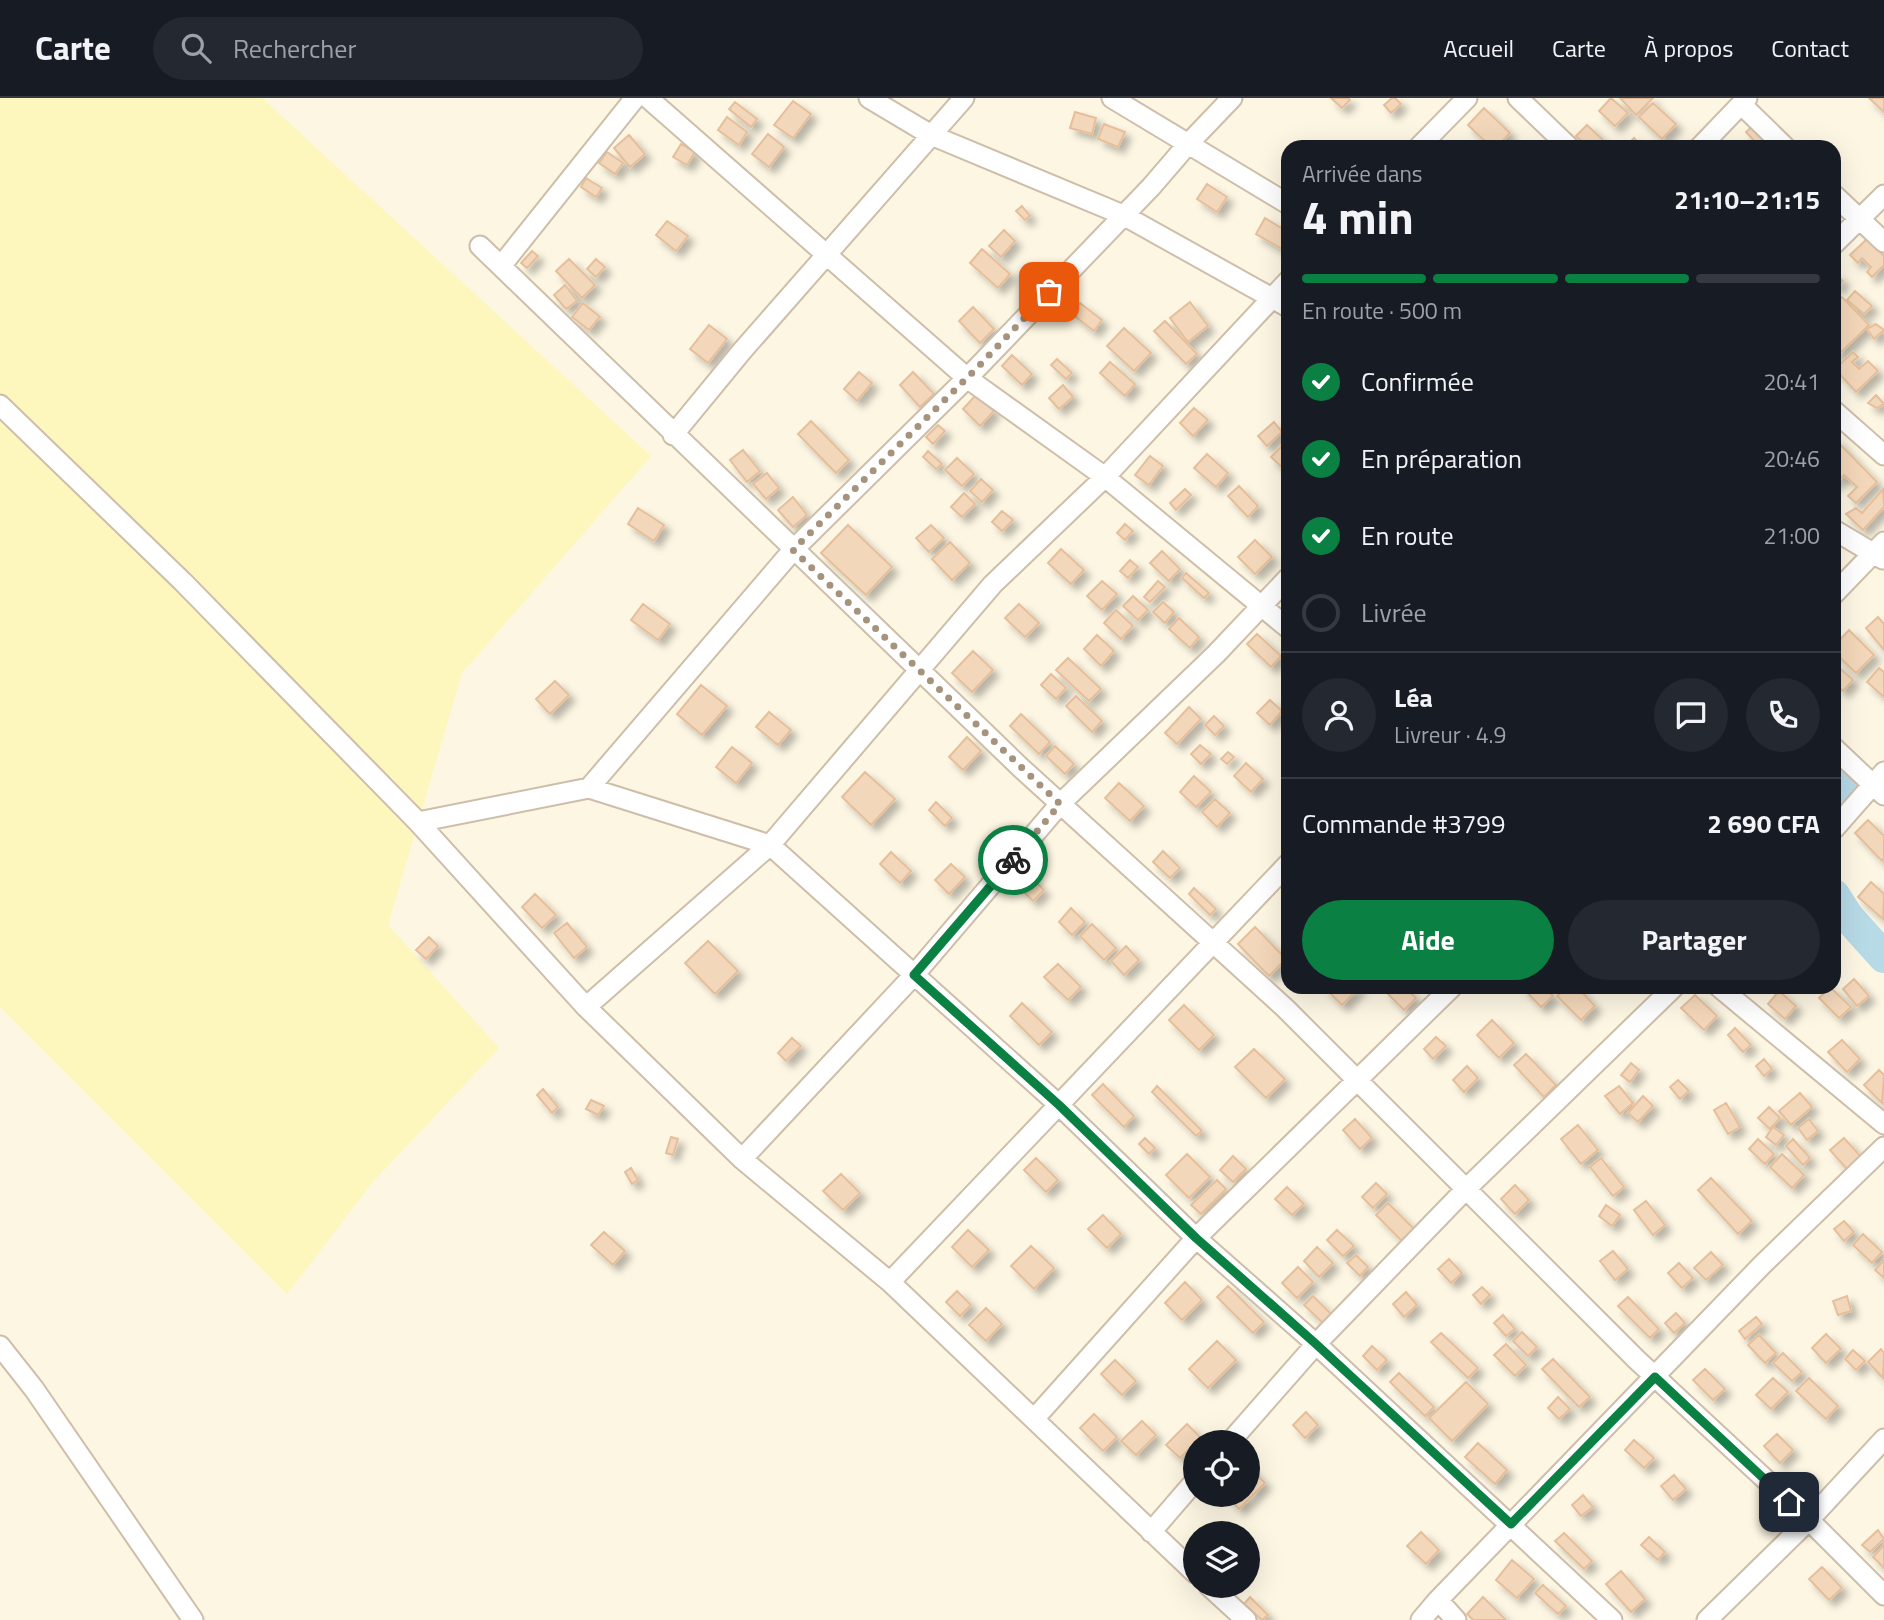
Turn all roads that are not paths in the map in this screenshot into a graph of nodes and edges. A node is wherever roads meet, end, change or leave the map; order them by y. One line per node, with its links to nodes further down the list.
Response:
1 (635, 98): 25 (street)
2 (648, 98): 24 (street)
3 (869, 98): 10 (street)
4 (964, 98): 10 (street)
5 (1111, 98): 15 (street)
6 (1232, 98): 15 (street)
7 (1466, 98): 11 (street)
8 (1518, 98): 12 (street)
9 (1744, 101): 13 (street); 14 (street)
10 (931, 135): 19 (street); 24 (street)
11 (1426, 140)
12 (1562, 140)
13 (1707, 140)
14 (1779, 140)
15 (1188, 144): 17 (street); 19 (street)
16 (1884, 195): 20 (street)
17 (1281, 200)
18 (1841, 202): 20 (street)
19 (1123, 215): 26 (street); 27 (street)
20 (1859, 219): 21 (street); 22 (street)
21 (1841, 237)
22 (1884, 242)
23 (480, 246): 25 (street)
24 (828, 256): 27 (street); 30 (street)
25 (500, 266): 30 (street)
26 (1280, 302): 32 (street)
27 (967, 378): 32 (street); 34 (street)
28 (0, 405): 45 (street)
29 (1841, 417): 31 (street)
30 (673, 435): 34 (street)
31 (1884, 455)
32 (1105, 477): 38 (street); 40 (street)
33 (1841, 533): 35 (street)
34 (793, 550): 40 (street); 43 (street)
35 (1880, 552): 37 (street)
36 (1281, 585): 38 (street)
37 (1841, 588)
38 (1261, 606): 39 (street); 44 (street)
39 (1281, 622)
40 (920, 671): 44 (street); 47 (street)
41 (1841, 753): 42 (street)
42 (1880, 784): 46 (street)
43 (589, 788): 45 (street); 47 (street)
44 (1060, 804): 49 (street); 50 (street)
45 (418, 821): 54 (street)
46 (1841, 822)
47 (770, 845): 50 (street); 54 (street)
48 (1281, 871): 49 (street)
49 (1213, 943): 55 (street); 56 (street)
50 (914, 975): 56 (street); 59 (street)
51 (1445, 994): 55 (street)
52 (1667, 994): 60 (street)
53 (1728, 994): 57 (street)
54 (586, 1007): 59 (street)
55 (1358, 1081): 60 (street); 61 (street)
56 (1059, 1105): 61 (street); 62 (street)
57 (1884, 1124)
58 (1884, 1147): 65 (street)
59 (742, 1159): 62 (street)
60 (1466, 1189): 63 (street); 65 (street)
61 (1196, 1238): 63 (street); 66 (street)
62 (890, 1282): 66 (street)
63 (1316, 1344): 67 (street); 71 (street)
64 (0, 1346): 77 (street)
65 (1655, 1377): 70 (street); 71 (street)
66 (1034, 1419): 72 (street)
67 (1241, 1430)
68 (1884, 1438): 70 (street)
69 (1183, 1495): 72 (street)
70 (1809, 1520): 74 (street); 82 (street)
71 (1511, 1524): 76 (street); 81 (street)
72 (1151, 1532): 73 (street)
73 (1183, 1562)
74 (1884, 1595)
75 (1222, 1598): 78 (street)
76 (1438, 1600): 79 (street); 80 (street)
77 (193, 1620)
78 (1246, 1620)
79 (1421, 1620)
80 (1456, 1620)
81 (1612, 1620)
82 (1707, 1620)

